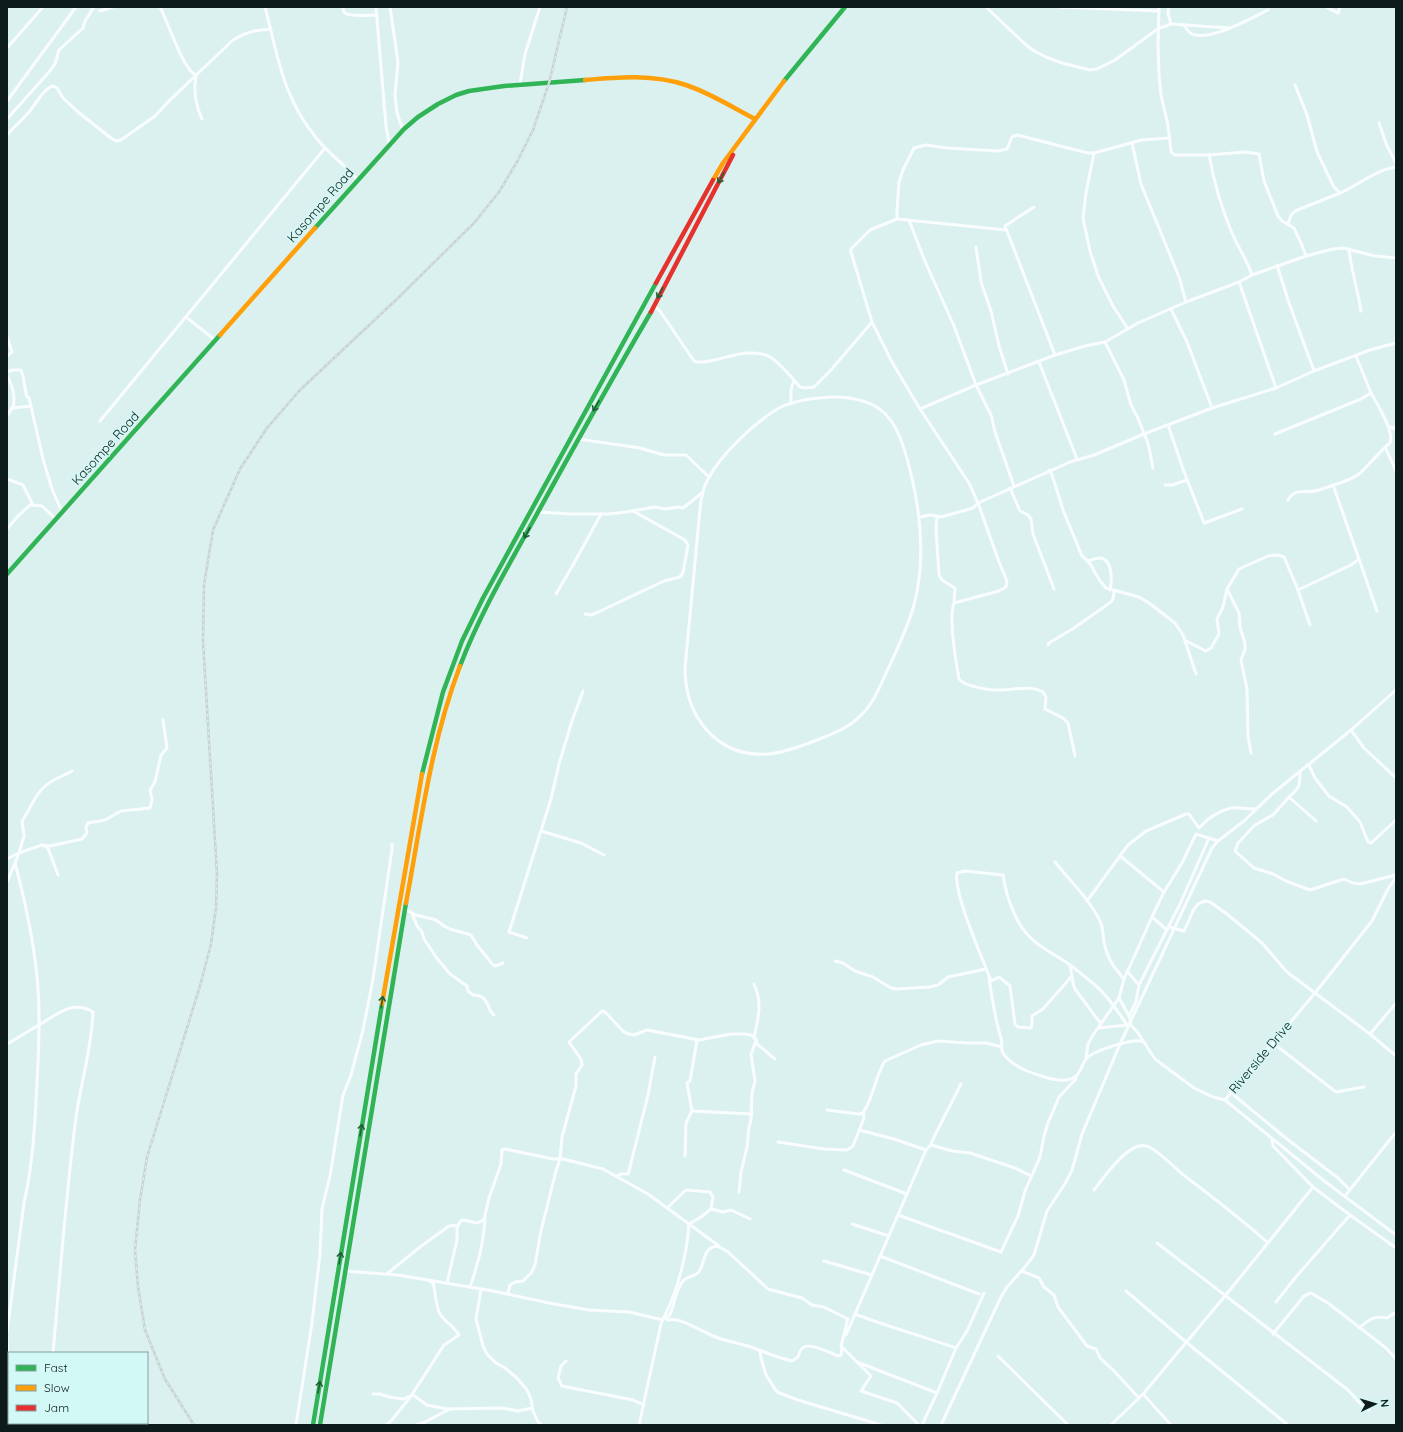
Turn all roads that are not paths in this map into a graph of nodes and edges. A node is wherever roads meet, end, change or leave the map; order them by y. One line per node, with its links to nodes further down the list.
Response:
1 (43, 7): 26 (street)
2 (76, 7): 30 (street)
3 (94, 7): 31 (street)
4 (113, 7): 19 (street)
5 (160, 7): 27 (street)
6 (265, 7): 25 (street)
7 (343, 7): 20 (street)
8 (376, 7): 20 (street)
9 (390, 7): 35 (street)
10 (540, 7): 28 (street)
11 (845, 7): 33 (main road)
12 (986, 7): 23 (street)
13 (1059, 7): 17 (street)
14 (1169, 7): 21 (street)
15 (1326, 7): 16 (street)
16 (1340, 7)
17 (1159, 9): 23 (street)
18 (1268, 10): 24 (street)
19 (100, 11)
20 (377, 15): 38 (street)
21 (1171, 24): 22 (street); 23 (street)
22 (1184, 25): 24 (street); 24 (street)
23 (1159, 28): 37 (street)
24 (1228, 28)
25 (271, 29): 27 (street); 41 (street)
26 (7, 48)
27 (196, 75): 32 (street); 36 (street)
28 (520, 84): 33 (main road, Kasompe Road); 35 (main road, Kasompe Road)
29 (1295, 85): 47 (street)
30 (7, 102)
31 (7, 119)
32 (202, 119)
33 (755, 119): 40 (main road)
34 (1379, 123): 44 (street)
35 (403, 130): 38 (main road, Kasompe Road)
36 (7, 135)
37 (1168, 138): 39 (street); 43 (street)
38 (389, 143): 46 (main road, Kasompe Road)
39 (1132, 143): 42 (street); 60 (street)
40 (738, 144): 61 (main road, one-way to 61); 289 (main road, one-way to 40)
41 (325, 148): 46 (street); 64 (street)
42 (1094, 153): 49 (street); 66 (street)
43 (1209, 155): 51 (street); 58 (street)
44 (1396, 163)
45 (1396, 167): 47 (street)
46 (357, 179): 68 (main road, Kasompe Road)
47 (1340, 193): 51 (street)
48 (1034, 207): 52 (street)
49 (897, 219): 50 (street); 65 (street)
50 (909, 220): 52 (street); 79 (street)
51 (1288, 224): 55 (street)
52 (1006, 230): 71 (street)
53 (976, 247): 77 (street)
54 (1349, 249): 55 (street); 56 (street); 63 (street)
55 (1306, 256): 57 (street)
56 (1396, 258)
57 (1277, 265): 58 (street); 75 (street)
58 (1252, 275): 59 (street)
59 (1239, 282): 60 (street); 80 (street)
60 (1186, 302): 62 (street)
61 (654, 306): 78 (street); 94 (main road, one-way to 94)
62 (1171, 309): 66 (street); 85 (street)
63 (1361, 311)
64 (186, 316): 68 (street); 88 (street)
65 (872, 322): 78 (street); 86 (street)
66 (1128, 329): 69 (street)
67 (7, 337): 72 (street)
68 (215, 340): 113 (main road, Kasompe Road)
69 (1105, 342): 71 (street); 92 (street)
70 (1396, 343): 73 (street)
71 (1055, 355): 74 (street)
72 (7, 356)
73 (1356, 356): 75 (street); 81 (street)
74 (1039, 362): 77 (street); 96 (street)
75 (1314, 371): 80 (street)
76 (7, 373): 83 (street); 84 (street)
77 (1008, 374): 79 (street)
78 (794, 380): 82 (street)
79 (976, 385): 86 (street); 105 (street)
80 (1276, 388): 85 (street)
81 (1371, 393): 90 (street); 93 (street)
82 (791, 404): 100 (street); 116 (street)
83 (31, 406): 84 (street); 113 (street)
84 (13, 408): 87 (street)
85 (1212, 408): 89 (street)
86 (920, 409): 109 (street)
87 (7, 416)
88 (100, 421)
89 (1168, 425): 92 (street); 102 (street)
90 (1388, 426): 91 (street); 95 (street)
91 (1396, 429)
92 (1144, 434): 96 (street); 97 (street)
93 (1275, 434)
94 (578, 439): 100 (street); 114 (main road)
95 (1385, 447): 99 (street); 104 (street)
96 (1077, 459): 98 (street)
97 (1153, 468)
98 (1050, 470): 105 (street); 121 (street)
99 (1396, 471)
100 (709, 477): 107 (street)
101 (7, 479): 110 (street)
102 (1187, 480): 103 (street); 111 (street)
103 (1165, 485)
104 (1333, 485): 108 (street); 120 (street)
105 (1014, 486): 106 (street)
106 (1010, 488): 109 (street); 124 (street)
107 (702, 492): 112 (street); 116 (street)
108 (1288, 500)
109 (978, 503): 117 (street); 129 (street)
110 (33, 505): 118 (street); 119 (street)
111 (1242, 510)
112 (633, 511): 115 (street); 131 (street)
113 (62, 512): 118 (main road, Kasompe Road)
114 (538, 512): 115 (street); 166 (main road, one-way to 166)
115 (601, 514): 128 (street)
116 (920, 517): 117 (street)
117 (937, 517): 129 (street)
118 (56, 519): 122 (main road, Kasompe Road)
119 (7, 529)
120 (1359, 559): 126 (street); 130 (street)
121 (1087, 561): 125 (street); 125 (street)
122 (7, 574)
123 (1227, 588): 126 (street); 133 (street); 140 (street)
124 (1054, 589)
125 (1110, 590): 127 (street)
126 (1298, 590): 132 (street)
127 (1117, 591): 133 (street); 134 (street)
128 (556, 594)
129 (954, 603): 141 (street)
130 (1377, 611)
131 (585, 614)
132 (1310, 625)
133 (1186, 641): 135 (street)
134 (1048, 645)
135 (1196, 674)
136 (1396, 690): 139 (street)
137 (583, 691): 150 (street)
138 (163, 720): 154 (street)
139 (1351, 730): 142 (street); 145 (street)
140 (1251, 753)
141 (1075, 756)
142 (1309, 765): 144 (street); 148 (street)
143 (72, 771): 155 (street)
144 (1300, 773): 146 (street); 147 (street)
145 (1396, 778)
146 (1289, 797): 149 (street); 162 (street)
147 (1256, 809): 152 (street); 157 (street)
148 (1396, 820)
149 (1316, 821)
150 (541, 831): 156 (street); 171 (street)
151 (1209, 838): 152 (street); 164 (street); 169 (street)
152 (1218, 841): 170 (street)
153 (392, 844): 288 (street)
154 (42, 846): 155 (street); 161 (street)
155 (19, 853): 158 (street); 160 (street)
156 (604, 855)
157 (1120, 856): 164 (street); 165 (street)
158 (7, 859)
159 (1055, 862): 165 (street)
160 (15, 863): 163 (street); 187 (street)
161 (58, 875)
162 (1396, 876): 181 (street, Riverside Drive)
163 (7, 882)
164 (1164, 892): 168 (street)
165 (1087, 901): 178 (street)
166 (406, 909): 167 (street); 249 (main road)
167 (412, 913): 173 (street); 185 (street)
168 (1152, 918): 169 (street); 176 (street)
169 (1168, 928): 170 (street); 180 (street)
170 (1175, 929): 181 (street); 189 (street)
171 (527, 938)
172 (836, 961): 175 (street)
173 (503, 963)
174 (1070, 966): 175 (street); 177 (street); 184 (street)
175 (987, 970): 177 (street); 198 (street)
176 (1127, 972): 178 (street); 180 (street)
177 (1072, 977): 188 (street)
178 (1124, 979): 182 (street)
179 (754, 984): 192 (street)
180 (1139, 985): 186 (street)
181 (1315, 993): 191 (street); 195 (street, Riverside Drive)
182 (1119, 998): 184 (street); 186 (street)
183 (1396, 1003): 191 (street)
184 (1114, 1005): 188 (street); 189 (street)
185 (494, 1015)
186 (1129, 1016): 189 (street)
187 (40, 1024): 196 (street); 266 (street); 273 (street)
188 (1101, 1024): 190 (street)
189 (1129, 1024): 190 (street); 194 (street); 197 (street)
190 (1098, 1028): 201 (street)
191 (1370, 1034): 199 (street)
192 (755, 1038): 193 (street); 202 (street); 211 (street)
193 (697, 1040): 208 (street); 221 (street)
194 (1143, 1042): 197 (street); 207 (street)
195 (1273, 1042): 205 (street); 206 (street, Riverside Drive)
196 (7, 1044)
197 (1120, 1044): 201 (street); 248 (street)
198 (1002, 1047): 203 (street); 210 (street)
199 (1396, 1056)
200 (655, 1057): 223 (street)
201 (1086, 1058): 203 (street)
202 (775, 1059)
203 (1077, 1075): 224 (street)
204 (961, 1084): 218 (street)
205 (1364, 1087)
206 (1230, 1092): 207 (street, Riverside Drive); 227 (street)
207 (1225, 1100): 215 (street, Riverside Drive)
208 (692, 1110): 211 (street); 220 (street)
209 (827, 1110): 210 (street)
210 (863, 1113): 212 (street)
211 (752, 1114): 228 (street)
212 (859, 1130): 217 (street); 219 (street)
213 (1396, 1132): 214 (street)
214 (1392, 1138): 216 (street); 227 (street)
215 (1272, 1139): 225 (street); 230 (street, Riverside Drive)
216 (1396, 1141)
217 (778, 1142)
218 (931, 1145): 219 (street); 224 (street)
219 (926, 1150): 229 (street)
220 (685, 1156)
221 (560, 1159): 223 (street); 233 (street); 257 (street)
222 (844, 1170): 229 (street)
223 (617, 1176): 231 (street)
224 (1031, 1176): 234 (street)
225 (1313, 1187): 235 (street); 242 (street)
226 (1094, 1190): 242 (street)
227 (1350, 1190): 230 (street)
228 (739, 1192)
229 (907, 1194): 234 (street)
230 (1345, 1196): 240 (street, Riverside Drive)
231 (667, 1208): 232 (street); 237 (street)
232 (711, 1209): 236 (street); 237 (street)
233 (485, 1214): 239 (street); 254 (street)
234 (898, 1215): 241 (street)
235 (1350, 1215): 245 (street); 261 (street)
236 (750, 1219)
237 (689, 1224): 244 (street); 264 (street)
238 (852, 1224): 241 (street)
239 (458, 1225): 250 (street); 253 (street)
240 (1396, 1235)
241 (889, 1236): 246 (street)
242 (1267, 1242): 260 (street)
243 (1157, 1243): 260 (street)
244 (721, 1248): 264 (street); 270 (street)
245 (1396, 1248)
246 (880, 1256): 251 (street); 259 (street)
247 (824, 1261): 251 (street)
248 (1022, 1270): 283 (street); 297 (street)
249 (345, 1271): 250 (street); 290 (main road)
250 (387, 1274): 252 (street)
251 (872, 1275): 263 (street)
252 (424, 1279): 253 (street); 282 (street)
253 (447, 1283): 254 (street)
254 (470, 1287): 255 (street)
255 (482, 1289): 257 (street); 285 (street)
256 (1126, 1291): 269 (street)
257 (508, 1293): 264 (street)
258 (984, 1293): 271 (street)
259 (979, 1294)
260 (1225, 1296): 267 (street); 269 (street)
261 (1276, 1302)
262 (1396, 1312): 265 (street)
263 (855, 1314): 270 (street); 271 (street)
264 (663, 1319): 272 (street); 284 (street)
265 (1359, 1328): 267 (street); 276 (street)
266 (7, 1332)
267 (1273, 1334): 287 (street)
268 (7, 1337): 275 (street)
269 (1186, 1342): 281 (street); 301 (street)
270 (842, 1347): 272 (street); 278 (street)
271 (956, 1348): 279 (street)
272 (760, 1350): 295 (street)
273 (53, 1352)
274 (998, 1356): 298 (street)
275 (8, 1358)
276 (1396, 1359)
277 (566, 1361): 284 (street)
278 (856, 1361): 279 (street); 296 (street)
279 (938, 1393): 296 (street)
280 (373, 1394): 282 (street)
281 (1143, 1394): 283 (street); 300 (street)
282 (410, 1396): 286 (street); 291 (street)
283 (1139, 1398): 299 (street)
284 (644, 1405): 294 (street)
285 (532, 1408): 286 (street); 293 (street)
286 (450, 1409): 292 (street)
287 (1369, 1410)
288 (296, 1425)
289 (313, 1425)
290 (320, 1425)
291 (386, 1425)
292 (416, 1425)
293 (542, 1425)
294 (640, 1425)
295 (881, 1425)
296 (921, 1425)
297 (941, 1425)
298 (1068, 1425)
299 (1111, 1425)
300 (1171, 1425)
301 (1288, 1425)

